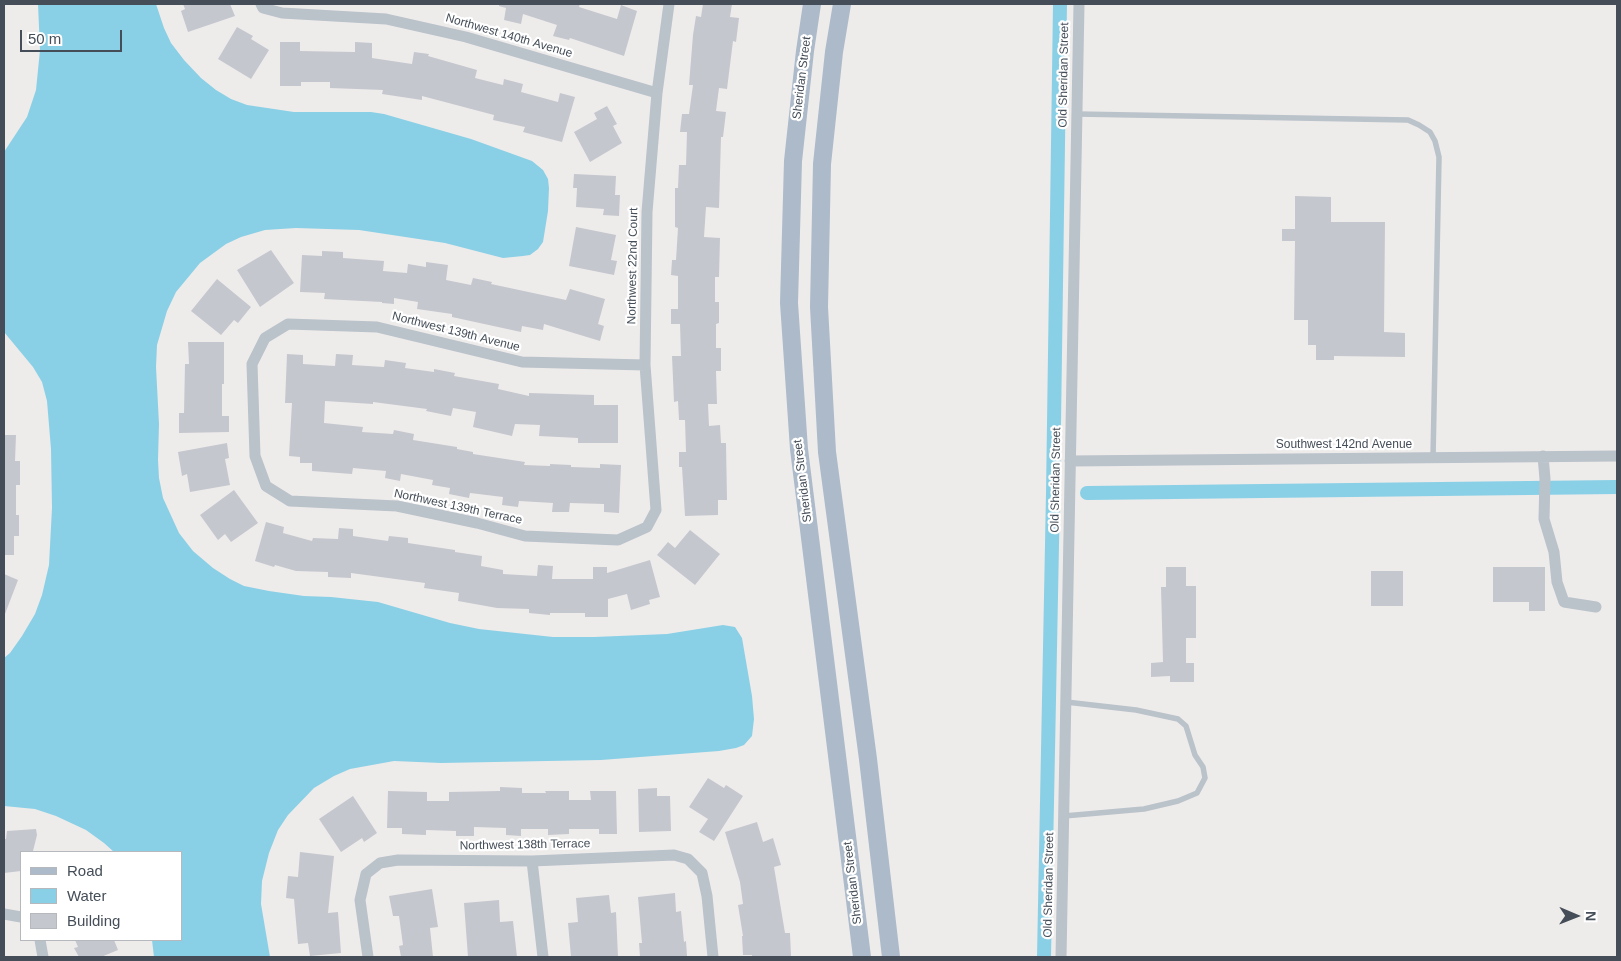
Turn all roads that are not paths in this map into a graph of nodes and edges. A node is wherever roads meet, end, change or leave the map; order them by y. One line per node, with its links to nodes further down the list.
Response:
1 (669, 4): 6 (street, Northwest 22nd Court)
2 (812, 4): 26 (main road, Sheridan Street)
3 (842, 4): 27 (main road)
4 (1079, 4): 7 (street, Old Sheridan Street)
5 (262, 6): 6 (street, Northwest 140th Avenue)
6 (656, 93): 8 (street, Northwest 22nd Court)
7 (1077, 114): 11 (lane); 12 (street, Old Sheridan Street)
8 (645, 365): 13 (street, Northwest 139th Avenue); 14 (street, Northwest 22nd Court)
9 (1543, 456): 10 (street, Southwest 142nd Avenue); 11 (street, Southwest 142nd Avenue); 15 (street)
10 (1617, 456)
11 (1432, 458): 12 (street, Southwest 142nd Avenue)
12 (1070, 460): 16 (street, Old Sheridan Street)
13 (266, 486): 14 (street, Northwest 139th Terrace)
14 (647, 527)
15 (1596, 607)
16 (1066, 702): 17 (street, Old Sheridan Street); 17 (lane)
17 (1064, 816): 28 (street, Old Sheridan Street)
18 (532, 861): 23 (street, Northwest 138th Terrace); 24 (street); 25 (street, Northwest 138th Terrace)
19 (4, 914): 20 (street)
20 (20, 917)
21 (40, 941): 22 (street)
22 (43, 957)
23 (368, 957)
24 (543, 957)
25 (713, 957)
26 (862, 957)
27 (890, 957)
28 (1061, 957)

